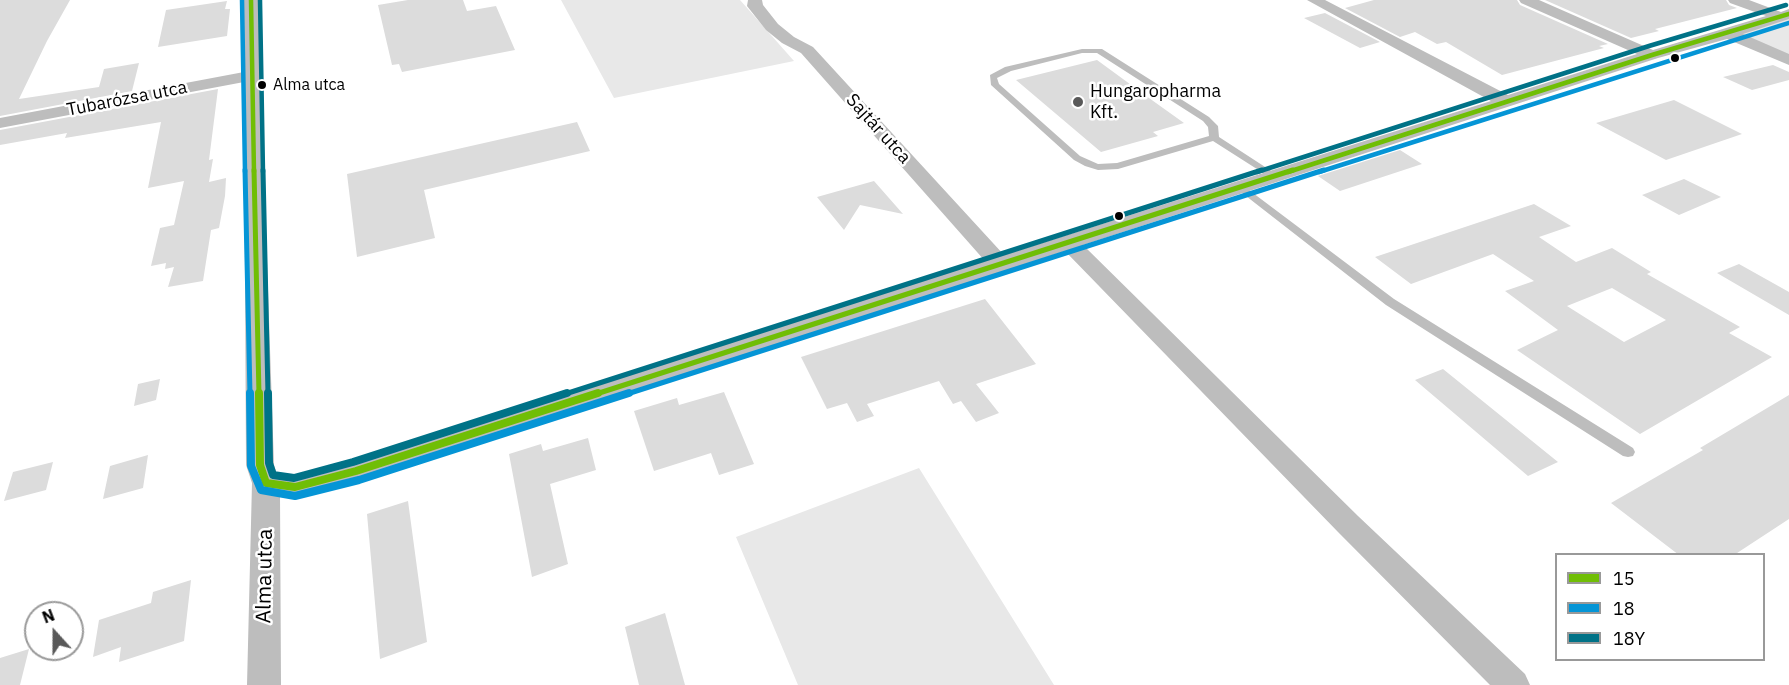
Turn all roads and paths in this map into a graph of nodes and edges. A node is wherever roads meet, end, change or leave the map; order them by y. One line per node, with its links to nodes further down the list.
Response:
1 (251, 0): 10 (street, Alma utca)
2 (755, 0): 17 (street, Sajtár utca)
3 (1314, 0): 11 (street)
4 (1526, 0): 8 (street)
5 (1735, 0): 6 (street)
6 (1784, 15): 7 (street)
7 (1728, 34): 8 (street); 9 (street)
8 (1652, 55): 11 (street)
9 (1789, 60)
10 (254, 75): 12 (street, Tubarózsa utca); 19 (street, Alma utca)
11 (1507, 102): 14 (street)
12 (0, 123)
13 (1214, 138): 13 (lane); 14 (lane)
14 (1274, 176): 15 (street)
15 (1241, 187): 16 (street); 18 (lane)
16 (1068, 242): 17 (street); 21 (street)
17 (1000, 264): 19 (street)
18 (1628, 452)
19 (266, 483): 20 (street, Alma utca)
20 (264, 685)
21 (1513, 685)

